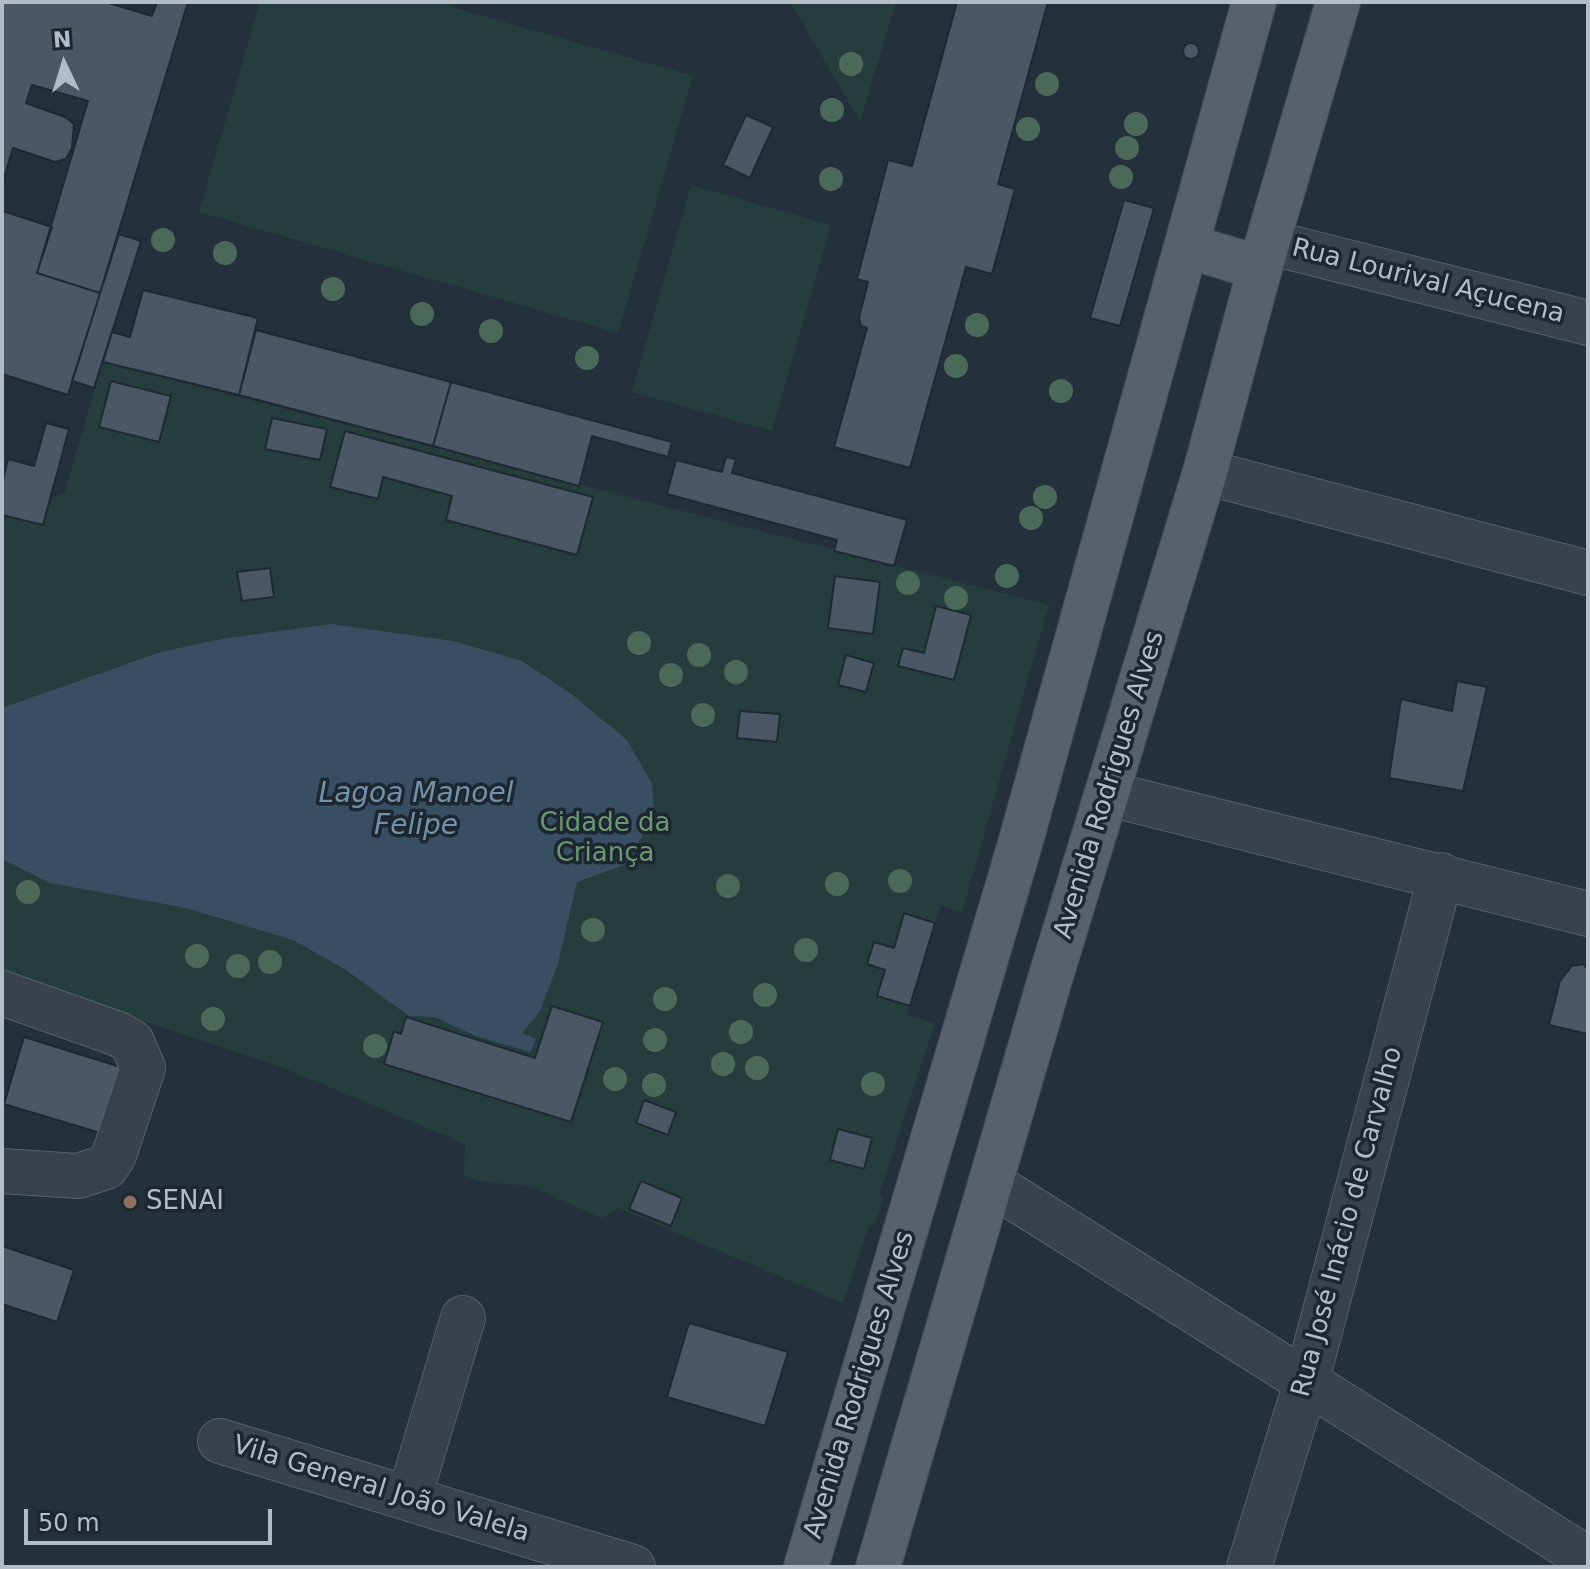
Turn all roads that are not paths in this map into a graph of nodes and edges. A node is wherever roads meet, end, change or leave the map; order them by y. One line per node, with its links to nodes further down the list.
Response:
1 (1254, 2): 3 (main road, Avenida Rodrigues Alves)
2 (1338, 2): 4 (main road, Avenida Rodrigues Alves)
3 (1187, 246): 4 (main road); 9 (main road, Avenida Rodrigues Alves)
4 (1264, 255): 5 (street, Rua Lourival Açucena); 6 (main road, Avenida Rodrigues Alves)
5 (1588, 323)
6 (1205, 472): 7 (street); 8 (main road, Avenida Rodrigues Alves)
7 (1588, 573)
8 (1109, 794): 10 (main road, Avenida Rodrigues Alves); 11 (street)
9 (1020, 844): 10 (main road); 16 (main road, Avenida Rodrigues Alves)
10 (1087, 858): 15 (main road, Avenida Rodrigues Alves)
11 (1441, 875): 12 (street); 19 (street, Rua José Inácio de Carvalho)
12 (1588, 914)
13 (2, 993): 14 (street)
14 (2, 1171)
15 (992, 1184): 17 (main road, Avenida Rodrigues Alves); 19 (street)
16 (908, 1224): 17 (main road); 24 (main road, Avenida Rodrigues Alves)
17 (972, 1251): 26 (main road, Avenida Rodrigues Alves)
18 (463, 1318): 21 (street)
19 (1306, 1383): 22 (street); 27 (street, Rua José Inácio de Carvalho)
20 (220, 1441): 21 (street, Vila General João Valela)
21 (409, 1498): 23 (street, Vila General João Valela)
22 (1588, 1559)
23 (633, 1567)
24 (809, 1567): 25 (main road)
25 (857, 1567)
26 (878, 1567)
27 (1249, 1567)

